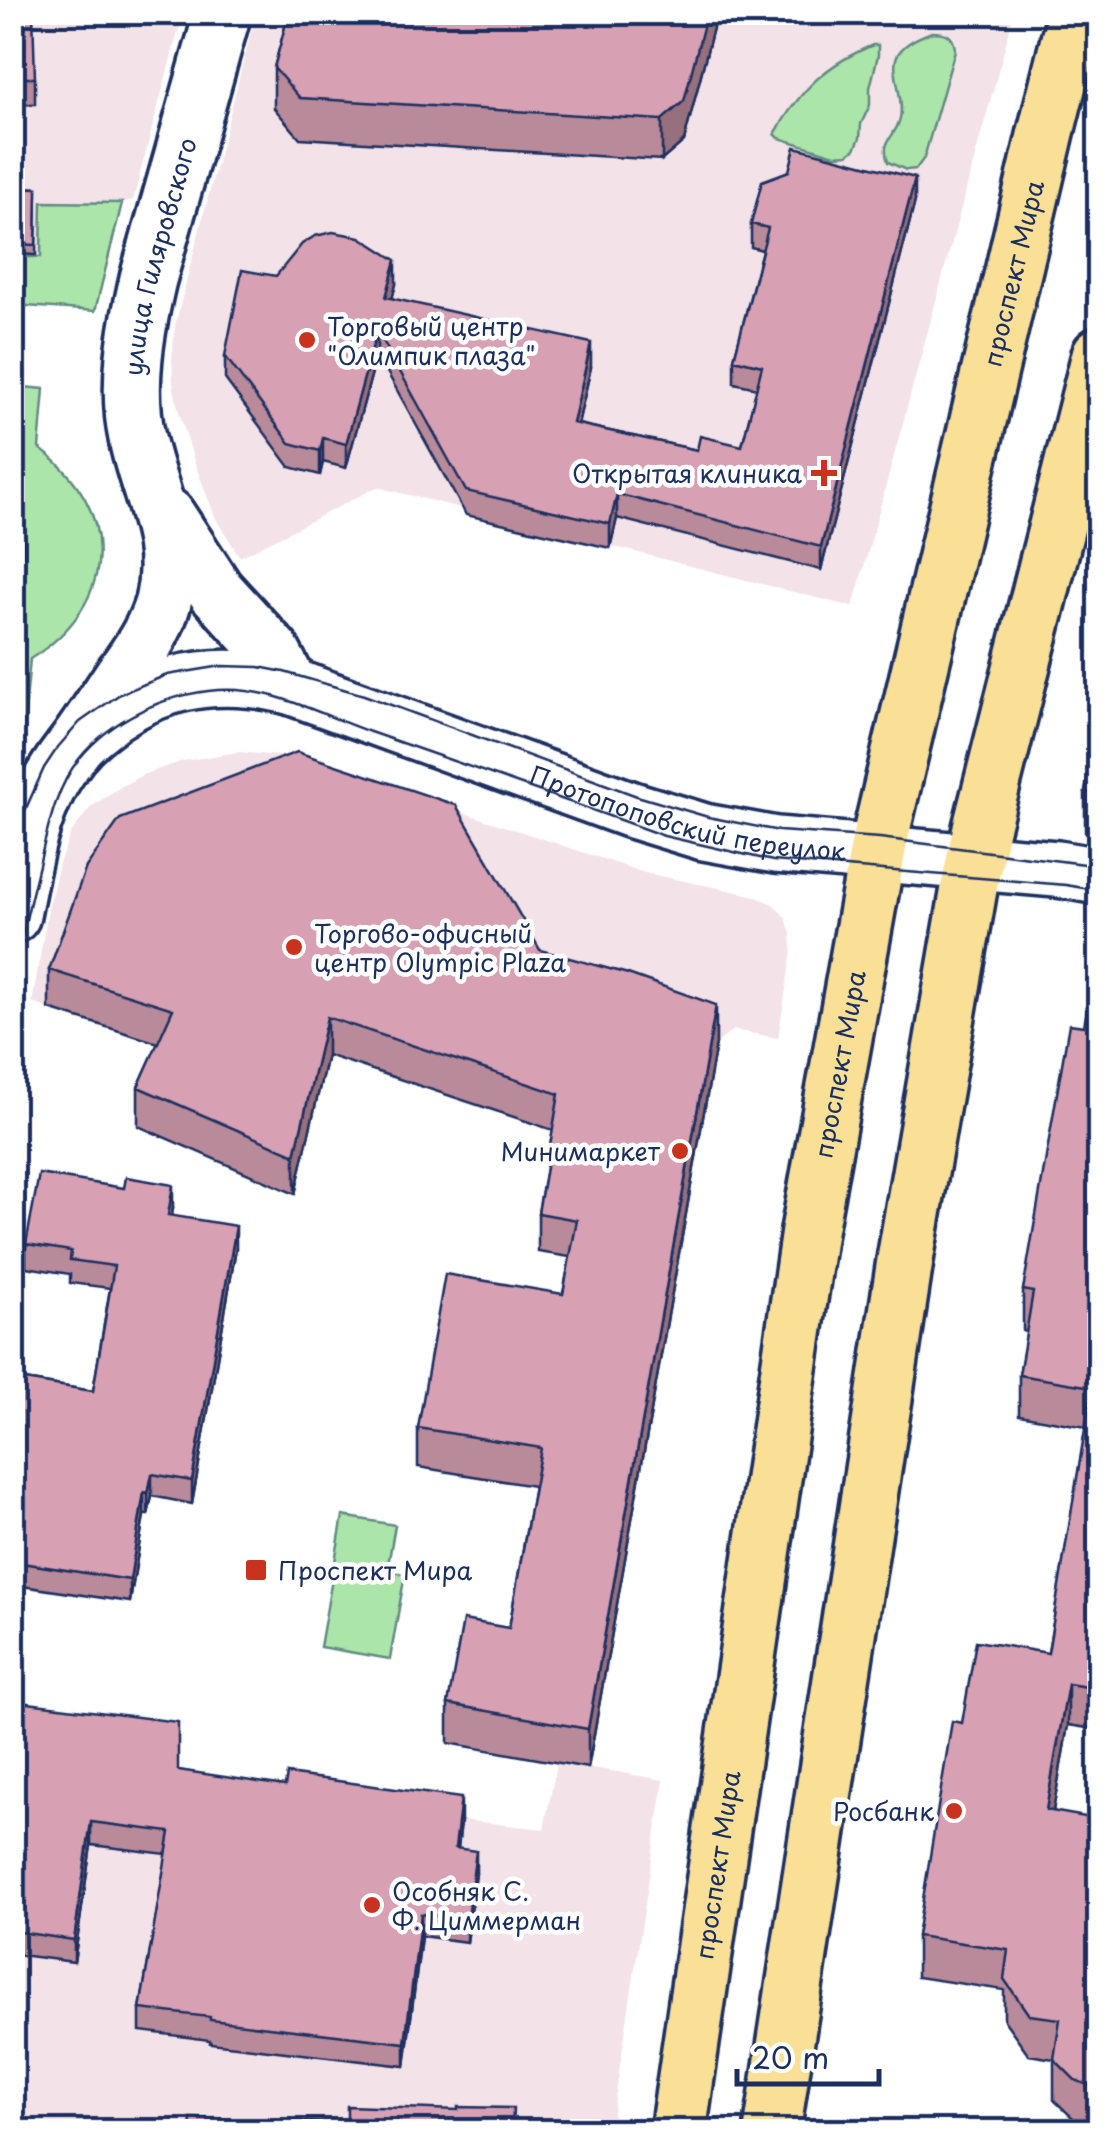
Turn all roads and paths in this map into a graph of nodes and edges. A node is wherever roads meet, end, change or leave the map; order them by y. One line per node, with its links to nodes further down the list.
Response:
1 (223, 12): 4 (street, улица Гиляровского)
2 (1076, 12): 7 (main road, проспект Мира)
3 (1100, 355): 8 (main road)
4 (157, 501): 5 (street, улица Гиляровского); 6 (street, улица Гиляровского)
5 (290, 686): 6 (street, улица Гиляровского); 7 (street, Протопоповский переулок)
6 (79, 741): 10 (street, улица Гиляровского)
7 (878, 853): 8 (street, Протопоповский переулок); 11 (main road, проспект Мира)
8 (974, 863): 9 (street, Протопоповский переулок); 12 (main road)
9 (1100, 876)
10 (12, 915)
11 (678, 2132)
12 (772, 2132)

